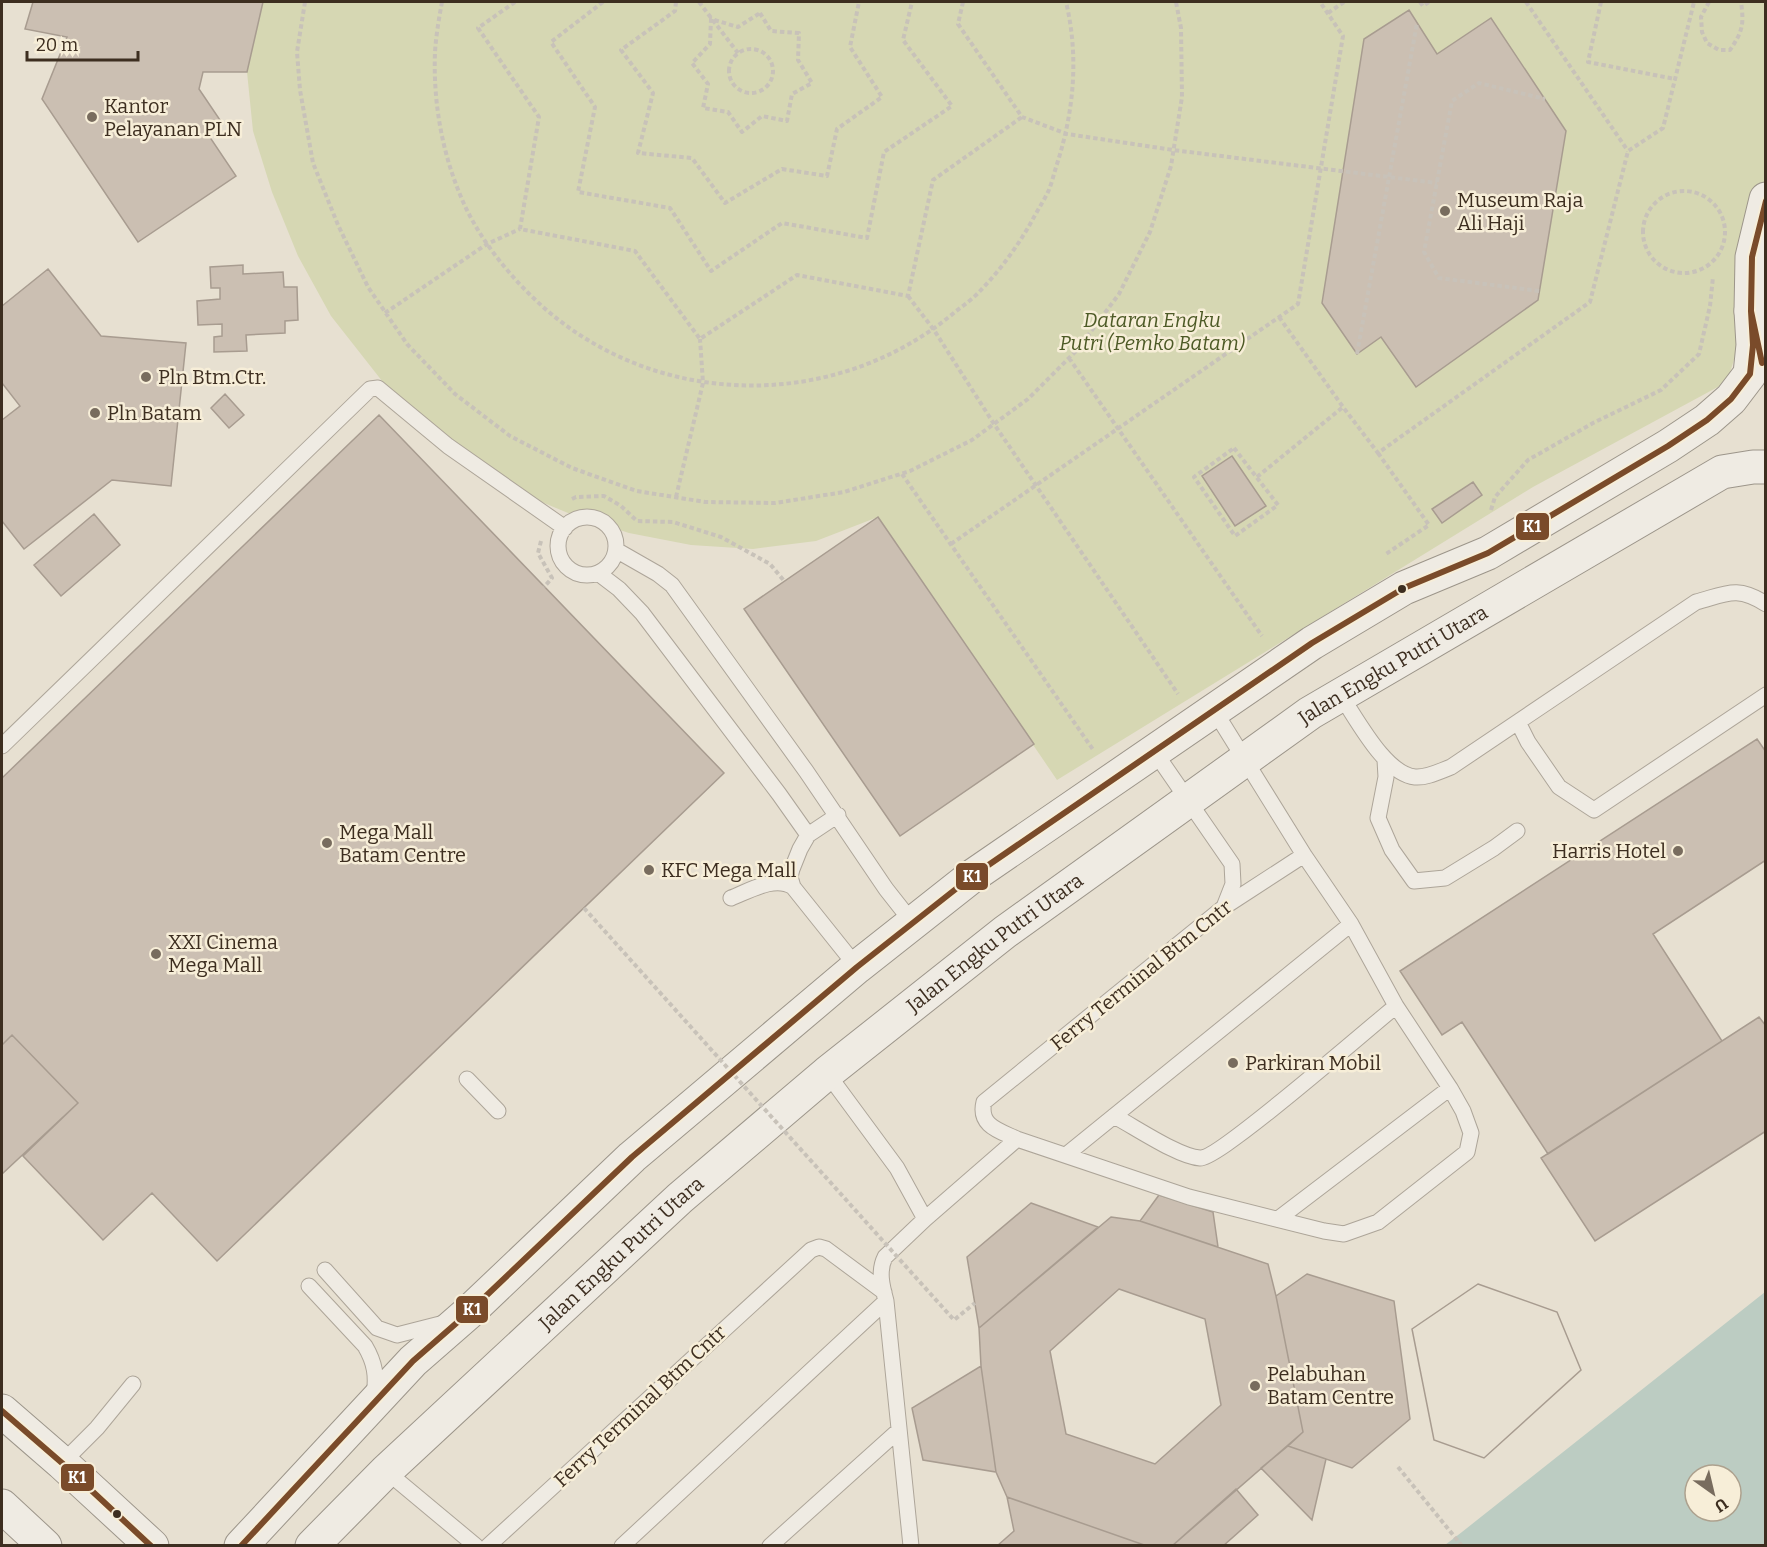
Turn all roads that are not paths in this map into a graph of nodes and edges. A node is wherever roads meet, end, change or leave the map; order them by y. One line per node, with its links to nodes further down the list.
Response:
1 (1766, 199): 2 (main road)
2 (1751, 312): 3 (main road); 11 (main road)
3 (1766, 377)
4 (1766, 467): 10 (main road, Jalan Engku Putri Utara)
5 (565, 528): 6 (lane); 7 (lane); 13 (lane)
6 (616, 550): 7 (lane); 18 (lane)
7 (598, 573): 20 (lane)
8 (1766, 604): 12 (lane)
9 (1766, 695): 12 (lane)
10 (1341, 696): 15 (main road, Jalan Engku Putri Utara); 16 (lane)
11 (1205, 716): 14 (main road); 15 (lane)
12 (1518, 722): 16 (lane)
13 (2, 746)
14 (1155, 751): 17 (lane); 25 (main road)
15 (1244, 760): 17 (main road, Jalan Engku Putri Utara); 21 (lane)
16 (1385, 760): 19 (lane)
17 (1188, 800): 24 (lane); 29 (main road, Jalan Engku Putri Utara)
18 (838, 815): 20 (lane); 25 (lane)
19 (1517, 831)
20 (808, 835): 22 (lane)
21 (1304, 855): 24 (lane, Ferry Terminal Btm Cntr); 26 (lane)
22 (793, 887): 23 (lane); 27 (lane)
23 (731, 898)
24 (1224, 907): 34 (lane, Ferry Terminal Btm Cntr)
25 (912, 922): 27 (main road)
26 (1351, 924): 28 (lane); 33 (lane)
27 (856, 967): 41 (main road)
28 (1395, 1006): 31 (lane); 33 (lane)
29 (827, 1072): 36 (lane); 47 (main road, Jalan Engku Putri Utara)
30 (467, 1079): 32 (lane)
31 (1450, 1088): 37 (lane); 37 (lane)
32 (498, 1111)
33 (1114, 1116): 35 (lane)
34 (1017, 1139): 35 (lane); 36 (lane)
35 (1066, 1155): 37 (lane)
36 (926, 1219): 40 (lane)
37 (1278, 1219)
38 (325, 1270): 41 (lane)
39 (309, 1286): 43 (lane)
40 (885, 1296): 45 (lane); 54 (lane, Ferry Terminal Btm Cntr); 55 (lane)
41 (468, 1313): 43 (main road)
42 (133, 1384): 46 (lane)
43 (372, 1406): 51 (main road)
44 (2, 1412): 46 (main road)
45 (898, 1431): 56 (lane); 57 (lane)
46 (63, 1463): 50 (main road)
47 (386, 1470): 52 (main road, Jalan Engku Putri Utara); 53 (lane)
48 (2, 1506): 49 (main road)
49 (45, 1545)
50 (152, 1545)
51 (241, 1545)
52 (312, 1545)
53 (476, 1545)
54 (488, 1545)
55 (622, 1545)
56 (770, 1545)
57 (911, 1545)

